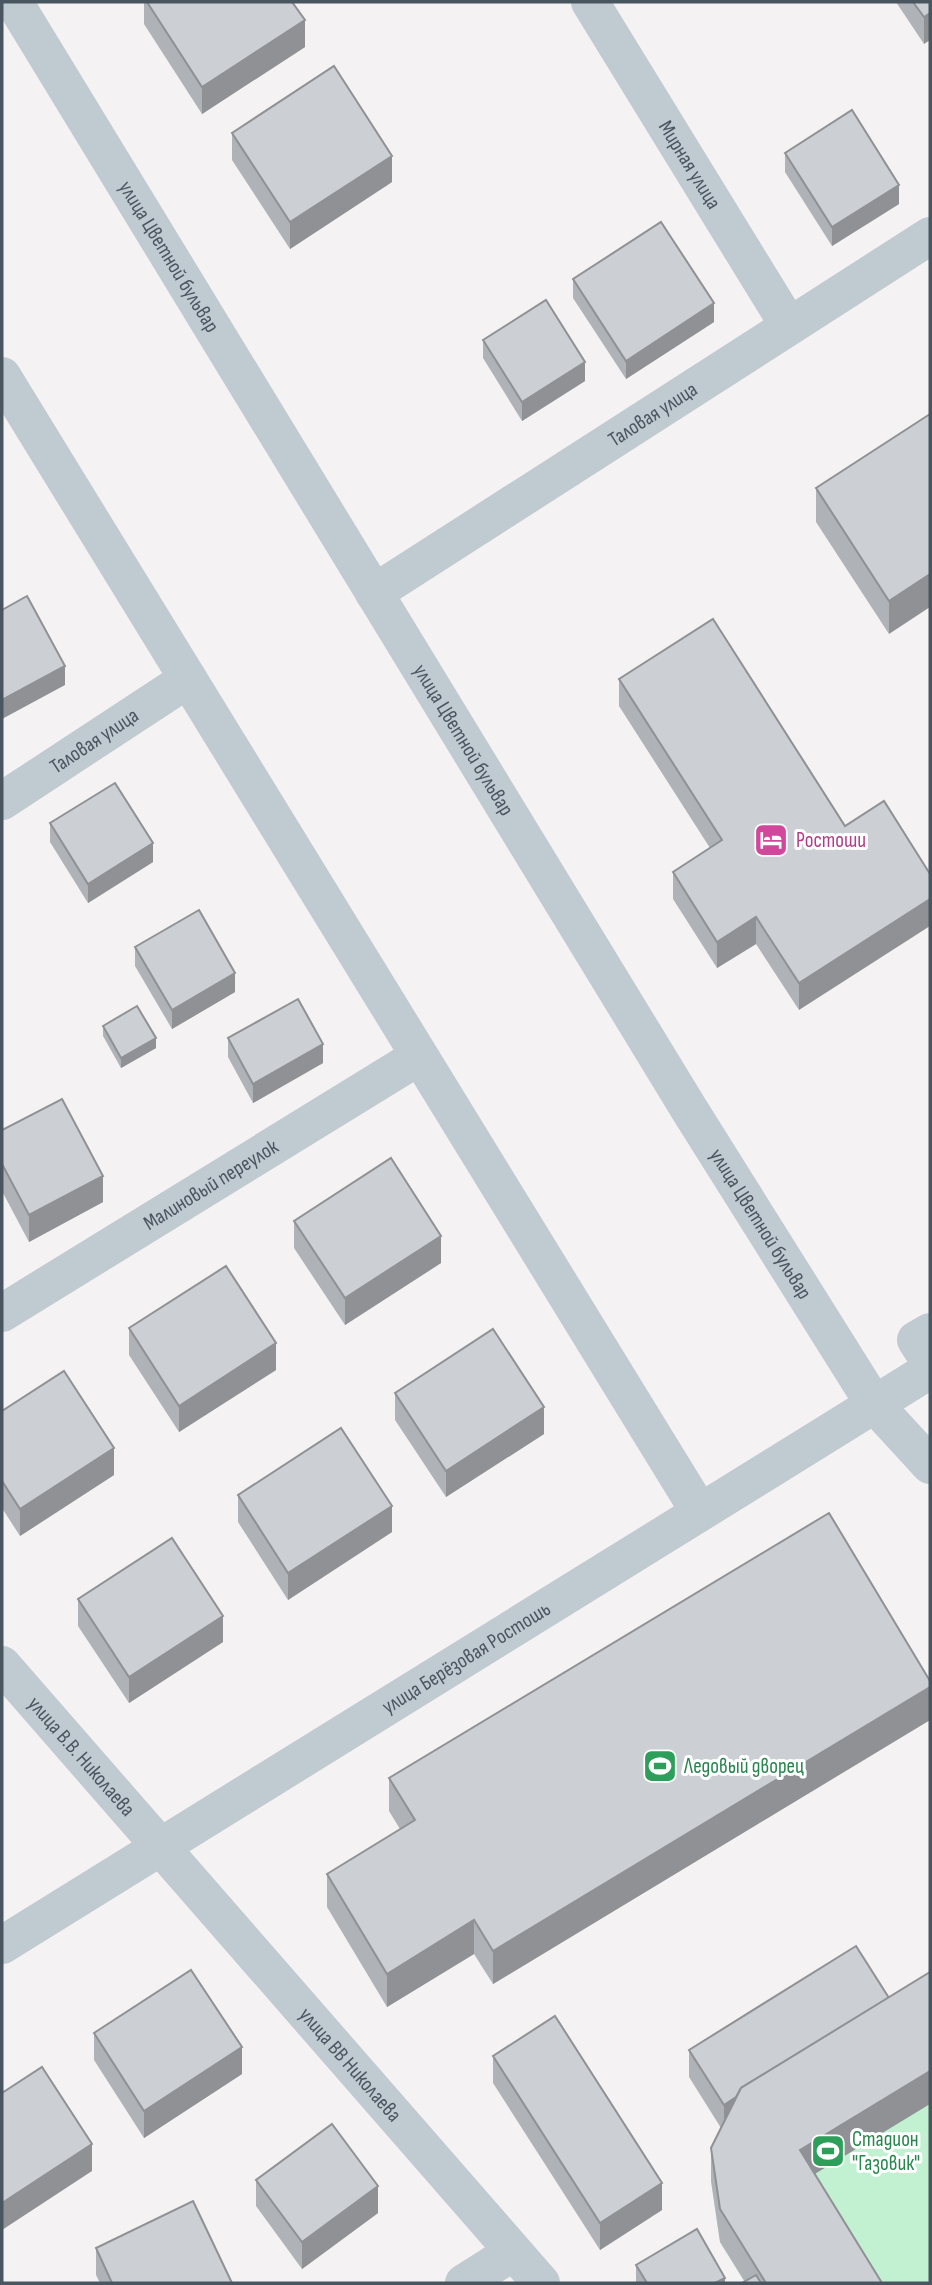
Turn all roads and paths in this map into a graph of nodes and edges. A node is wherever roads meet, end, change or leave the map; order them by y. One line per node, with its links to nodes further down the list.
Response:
1 (14, 2): 6 (street, улица Цветной бульвар)
2 (590, 2): 4 (street, Мирная улица)
3 (930, 236): 4 (street, Таловая улица)
4 (789, 326): 6 (street, Таловая улица)
5 (2, 376): 7 (street)
6 (374, 593): 14 (street, улица Цветной бульвар)
7 (188, 679): 8 (street, Таловая улица); 9 (street)
8 (2, 802)
9 (418, 1057): 10 (street, Малиновый переулок); 16 (street)
10 (2, 1312)
11 (930, 1332): 12 (street)
12 (930, 1363)
13 (930, 1370): 14 (street, улица Берёзовая Ростошь)
14 (874, 1404): 15 (street, улица Цветной бульвар); 16 (street, улица Берёзовая Ростошь)
15 (930, 1465)
16 (699, 1511): 18 (street, улица Берёзовая Ростошь)
17 (2, 1665): 18 (street, улица В.В. Николаева)
18 (161, 1846): 19 (street, улица Берёзовая Ростошь); 20 (street, улица ВВ Николаева)
19 (2, 1945)
20 (513, 2252): 21 (street); 22 (street, улица ВВ Николаева)
21 (464, 2283)
22 (541, 2283)

